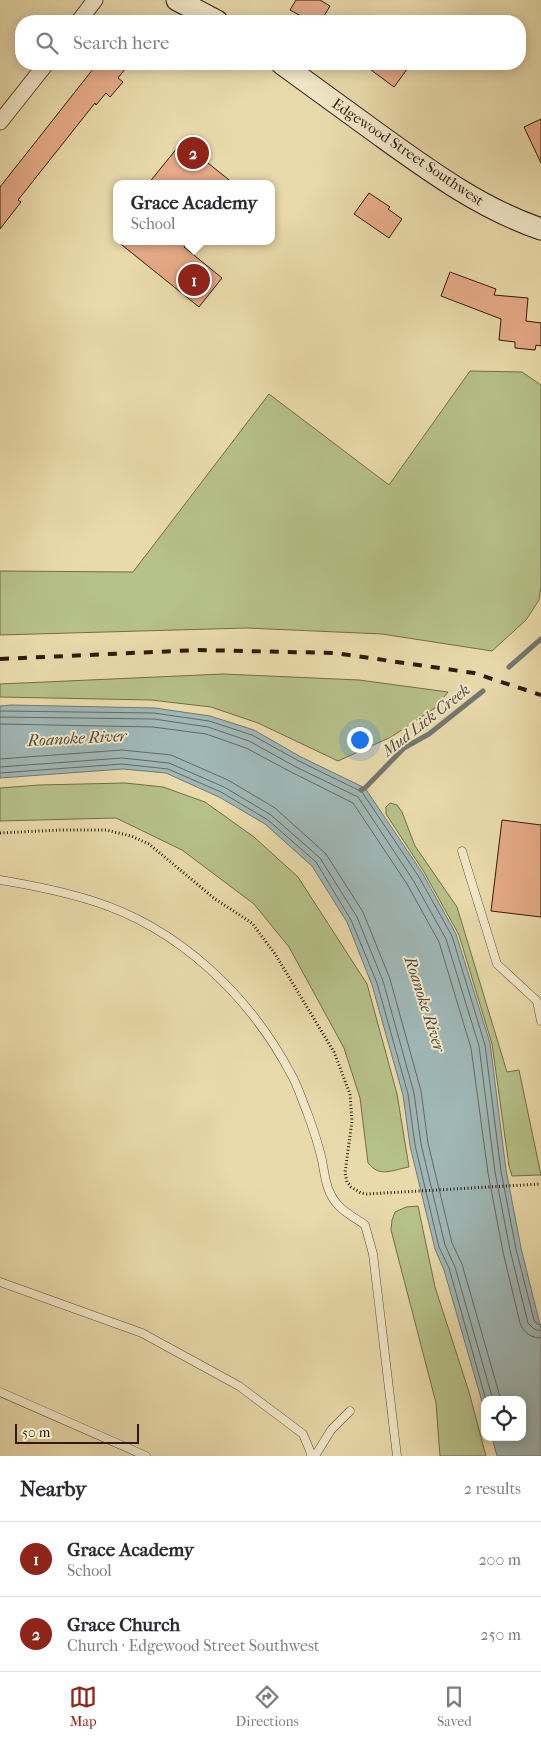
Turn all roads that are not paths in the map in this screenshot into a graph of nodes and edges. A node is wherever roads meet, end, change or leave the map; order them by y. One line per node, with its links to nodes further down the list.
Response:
1 (94, 0): 3 (street)
2 (177, 0): 4 (street)
3 (83, 15)
4 (206, 15)
5 (41, 70): 7 (street)
6 (290, 70): 8 (street, Edgewood Street Southwest)
7 (0, 122)
8 (541, 229)
9 (462, 851): 11 (lane)
10 (0, 880): 18 (lane)
11 (541, 1020)
12 (0, 1282): 16 (lane)
13 (0, 1392): 15 (lane)
14 (350, 1411): 17 (lane)
15 (146, 1456)
16 (311, 1456)
17 (315, 1456)
18 (397, 1456)

